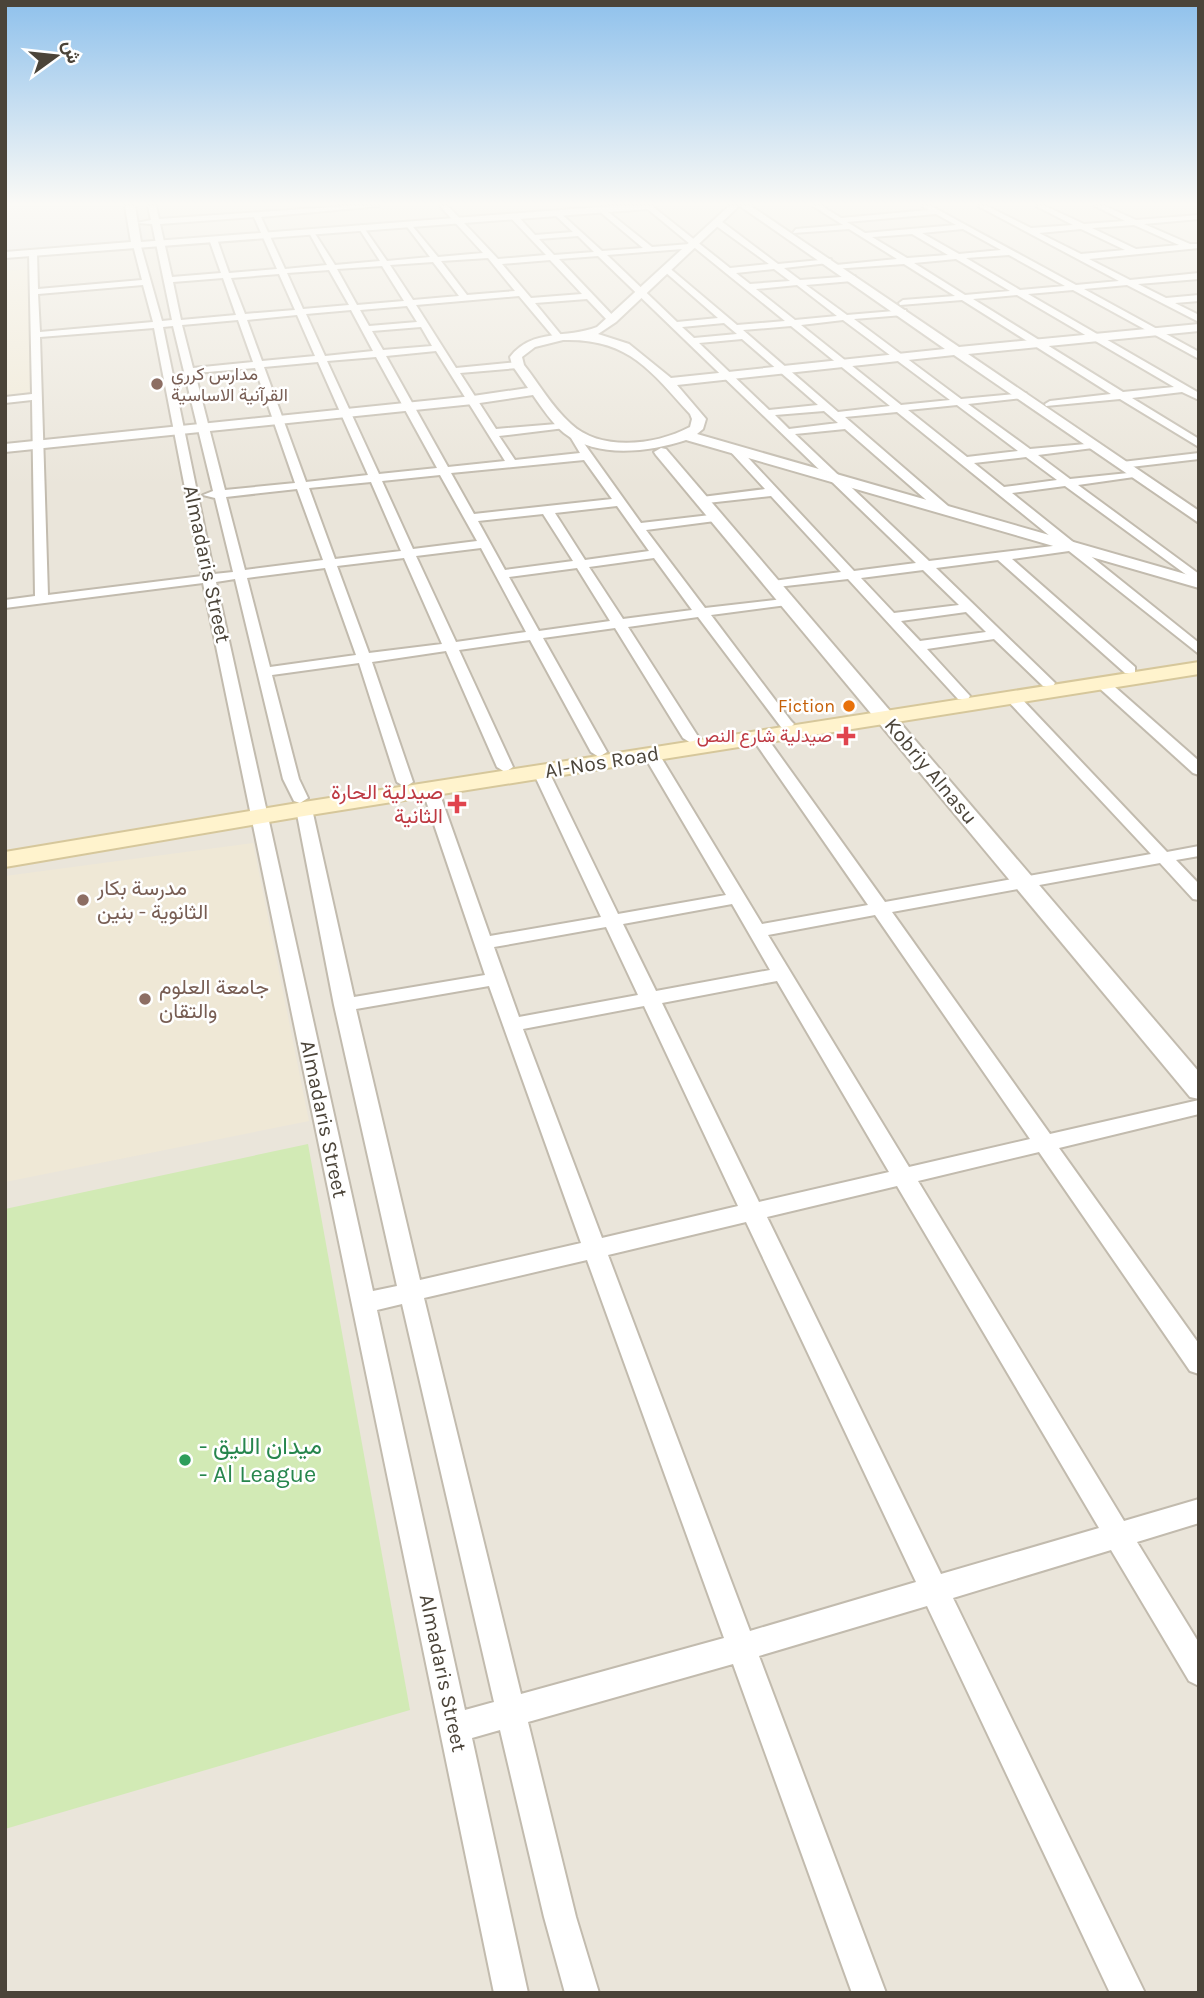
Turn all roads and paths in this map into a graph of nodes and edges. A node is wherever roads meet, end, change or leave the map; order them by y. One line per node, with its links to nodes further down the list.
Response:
1 (34, 299): 41 (street)
2 (155, 299): 33 (street, Almadaris Street)
3 (169, 299): 33 (street, Almadaris Street)
4 (237, 299): 28 (street)
5 (294, 299): 27 (street)
6 (350, 299): 25 (street)
7 (409, 299): 24 (street)
8 (448, 299): 24 (street)
9 (528, 299): 45 (street)
10 (590, 299): 31 (street)
11 (635, 299): 31 (street)
12 (647, 299): 36 (street)
13 (703, 299): 32 (street)
14 (764, 299): 34 (street)
15 (822, 299): 29 (street)
16 (889, 299): 26 (street)
17 (957, 299): 26 (street)
18 (967, 299): 47 (street)
19 (1032, 299): 44 (street)
20 (1096, 299): 40 (street)
21 (1161, 299): 23 (street)
22 (1185, 299): 23 (street)
23 (1164, 301): 30 (street)
24 (411, 302): 25 (street); 35 (street)
25 (354, 307): 27 (street); 39 (street)
26 (903, 308): 29 (street); 49 (street)
27 (299, 312): 28 (street); 53 (street)
28 (243, 317): 33 (street); 55 (street)
29 (846, 317): 34 (street); 52 (street)
30 (1199, 319)
31 (612, 320): 42 (street)
32 (728, 320): 36 (street); 38 (street)
33 (168, 323): 41 (street); 58 (street, Almadaris Street); 83 (street, Almadaris Street)
34 (793, 323): 38 (street); 54 (street)
35 (425, 324): 39 (street); 48 (street)
36 (674, 325): 46 (street)
37 (1199, 327): 40 (street)
38 (737, 328): 43 (street)
39 (367, 329): 50 (street)
40 (1154, 331): 44 (street); 51 (street)
41 (36, 335): 67 (street)
42 (606, 335): 45 (street); 61 (street)
43 (746, 336): 46 (street); 57 (street)
44 (1096, 337): 47 (street); 63 (street)
45 (559, 338): 56 (street)
46 (691, 341): 60 (street)
47 (1036, 343): 49 (street); 66 (street)
48 (439, 348): 50 (street); 59 (street)
49 (964, 350): 52 (street); 65 (street); 72 (street)
50 (380, 353): 53 (street); 73 (street)
51 (1199, 356)
52 (899, 357): 54 (street); 71 (street)
53 (320, 358): 55 (street); 77 (street)
54 (842, 363): 57 (street); 75 (street)
55 (259, 364): 58 (street); 79 (street)
56 (518, 365): 59 (street); 64 (street)
57 (784, 368): 60 (street); 74 (street)
58 (190, 370): 81 (street, Almadaris Street)
59 (454, 371): 70 (street)
60 (726, 374): 61 (street); 76 (street)
61 (664, 380): 86 (street)
62 (1199, 387): 63 (street)
63 (1184, 389): 66 (street); 68 (street)
64 (540, 393): 70 (street); 82 (street)
65 (1022, 395): 71 (street); 89 (street)
66 (1120, 396): 72 (street); 87 (street)
67 (35, 397): 69 (street); 88 (street)
68 (1199, 397)
69 (5, 400)
70 (472, 400): 73 (street); 85 (street)
71 (960, 402): 75 (street); 93 (street)
72 (1050, 404): 98 (street)
73 (411, 407): 77 (street); 99 (street)
74 (828, 407): 76 (street); 78 (street)
75 (899, 408): 78 (street); 96 (street)
76 (766, 413): 84 (street)
77 (344, 414): 79 (street); 100 (street)
78 (838, 415): 80 (street)
79 (280, 420): 81 (street); 103 (street)
80 (849, 425): 84 (street); 111 (street)
81 (204, 428): 83 (street); 106 (street, Almadaris Street)
82 (567, 428): 85 (street); 91 (street); 94 (street)
83 (179, 430): 88 (street); 107 (street, Almadaris Street)
84 (787, 432): 101 (street)
85 (493, 433): 97 (street)
86 (688, 436): 91 (street); 92 (street)
87 (1196, 441)
88 (37, 445): 90 (street); 130 (street)
89 (1093, 445): 93 (street); 98 (street)
90 (5, 448)
91 (664, 448): 110 (street, Kobriy Alnasu)
92 (735, 450): 101 (street); 105 (street)
93 (1029, 453): 96 (street); 102 (street)
94 (587, 456): 97 (street); 108 (street)
95 (1199, 456): 98 (street)
96 (964, 461): 104 (street)
97 (512, 464): 99 (street)
98 (1135, 468): 102 (street); 109 (street); 114 (street)
99 (444, 471): 100 (street); 113 (street)
100 (375, 478): 103 (street); 118 (street)
101 (838, 479): 111 (street); 123 (street)
102 (1069, 482): 104 (street); 128 (street)
103 (302, 486): 106 (street); 121 (street)
104 (1003, 491): 117 (street)
105 (773, 492): 110 (street); 126 (street)
106 (220, 494): 107 (street); 125 (street, Almadaris Street)
107 (192, 497): 127 (street, Almadaris Street)
108 (620, 502): 112 (street); 115 (street)
109 (1199, 505)
110 (708, 509): 115 (street); 129 (street, Kobriy Alnasu)
111 (944, 509): 117 (street)
112 (547, 510): 113 (street); 122 (street)
113 (471, 518): 116 (street)
114 (1199, 518)
115 (638, 527): 119 (street)
116 (485, 544): 118 (street); 124 (street)
117 (1072, 546): 120 (street); 128 (street); 142 (street)
118 (410, 553): 121 (street); 139 (street)
119 (657, 554): 122 (street); 134 (street)
120 (1000, 555): 123 (street); 143 (street)
121 (329, 563): 125 (street); 141 (street)
122 (581, 564): 124 (street); 136 (street)
123 (928, 565): 126 (street); 133 (street)
124 (503, 574): 138 (street)
125 (239, 575): 127 (street); 144 (street, Almadaris Street)
126 (850, 575): 129 (street); 135 (street)
127 (209, 579): 130 (street); 161 (street, Almadaris Street)
128 (1199, 582)
129 (773, 585): 131 (street, Kobriy Alnasu)
130 (42, 600): 132 (street)
131 (787, 601): 134 (street); 149 (street, Kobriy Alnasu)
132 (5, 604)
133 (970, 607): 135 (street); 137 (street)
134 (702, 613): 136 (street); 150 (street)
135 (890, 618): 140 (street)
136 (620, 624): 138 (street); 151 (street)
137 (998, 634): 140 (street); 145 (street)
138 (536, 635): 139 (street); 153 (street)
139 (451, 646): 141 (street); 155 (street)
140 (916, 646): 147 (street)
141 (364, 658): 144 (street); 158 (street)
142 (1196, 663): 143 (main road, Al-Nos Road); 146 (main road, Al-Nos Road)
143 (1130, 670): 145 (main road, Al-Nos Road)
144 (264, 672): 160 (street, Almadaris Street)
145 (1048, 683): 147 (main road, Al-Nos Road)
146 (1102, 683): 148 (main road, Al-Nos Road); 156 (street)
147 (963, 696): 149 (main road, Al-Nos Road)
148 (1012, 697): 149 (main road, Al-Nos Road); 164 (street)
149 (883, 713): 150 (main road, Al-Nos Road); 152 (main road, Al-Nos Road); 166 (street, Kobriy Alnasu)
150 (786, 724): 151 (main road, Al-Nos Road)
151 (691, 738): 153 (main road, Al-Nos Road)
152 (760, 738): 154 (main road, Al-Nos Road); 169 (street)
153 (599, 752): 155 (main road, Al-Nos Road)
154 (651, 754): 157 (main road, Al-Nos Road); 168 (street)
155 (505, 767): 158 (main road, Al-Nos Road)
156 (1199, 770)
157 (541, 772): 159 (main road, Al-Nos Road); 170 (street)
158 (405, 782): 160 (main road, Al-Nos Road)
159 (430, 789): 160 (main road, Al-Nos Road); 172 (street)
160 (302, 803): 161 (main road, Al-Nos Road); 176 (street, Almadaris Street)
161 (259, 811): 162 (main road, Al-Nos Road); 165 (main road, Al-Nos Road); 185 (street, Almadaris Street)
162 (5, 844)
163 (1199, 851): 164 (street)
164 (1162, 858): 166 (street); 167 (street)
165 (5, 860)
166 (1026, 883): 169 (street); 178 (street, Kobriy Alnasu)
167 (1199, 895)
168 (737, 898): 170 (street); 171 (street)
169 (878, 910): 171 (street); 180 (street)
170 (612, 920): 172 (street); 175 (street)
171 (757, 931): 173 (street)
172 (484, 943): 174 (street)
173 (781, 974): 175 (street); 181 (street)
174 (497, 979): 176 (street); 177 (street)
175 (649, 998): 177 (street); 182 (street)
176 (344, 1005): 184 (street, Almadaris Street)
177 (512, 1025): 183 (street)
178 (1199, 1090)
179 (1199, 1107): 180 (street)
180 (1042, 1143): 181 (street); 186 (street)
181 (902, 1176): 182 (street); 188 (street)
182 (752, 1212): 183 (street); 189 (street)
183 (596, 1248): 184 (street); 190 (street)
184 (411, 1293): 185 (street); 192 (street, Almadaris Street)
185 (364, 1303): 193 (street, Almadaris Street)
186 (1199, 1364)
187 (1199, 1511): 188 (street)
188 (1119, 1535): 189 (street); 191 (street)
189 (935, 1591): 190 (street); 197 (street)
190 (743, 1647): 192 (street); 196 (street)
191 (1199, 1671)
192 (511, 1713): 193 (street); 195 (street, Almadaris Street)
193 (455, 1728): 194 (street, Almadaris Street)
194 (511, 1993)
195 (582, 1993)
196 (869, 1993)
197 (1128, 1993)

